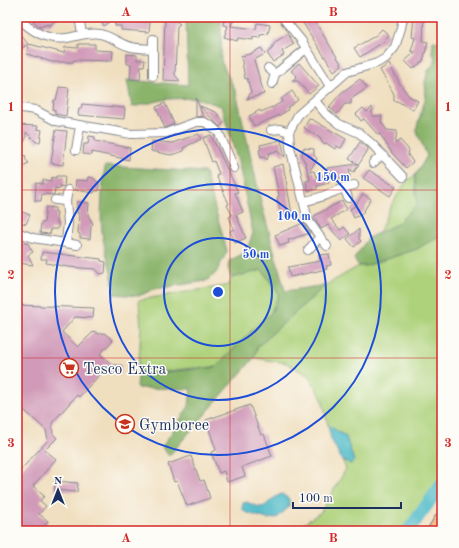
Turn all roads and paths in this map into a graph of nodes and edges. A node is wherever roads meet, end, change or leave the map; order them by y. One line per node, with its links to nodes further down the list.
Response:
1 (18, 17): 5 (street)
2 (79, 17): 5 (street)
3 (282, 17): 8 (street)
4 (402, 17): 13 (street)
5 (82, 34): 7 (street)
6 (154, 39): 7 (street)
7 (153, 49): 11 (street)
8 (306, 49): 10 (street); 13 (street)
9 (268, 68): 10 (street)
10 (275, 74): 12 (street)
11 (153, 76)
12 (272, 84)
13 (330, 86): 14 (street)
14 (316, 102): 18 (street); 20 (street)
15 (17, 109): 16 (street)
16 (80, 126): 19 (street); 22 (street)
17 (271, 130): 18 (street)
18 (289, 132): 30 (street)
19 (76, 150)
20 (382, 155): 21 (street); 23 (street)
21 (373, 163)
22 (234, 168)
23 (403, 177)
24 (354, 185): 25 (street)
25 (344, 187): 27 (street); 30 (street)
26 (68, 190): 29 (street)
27 (348, 198)
28 (55, 200): 29 (street)
29 (66, 201): 33 (street)
30 (304, 201): 32 (street)
31 (17, 232): 33 (street)
32 (320, 237): 35 (street); 36 (street)
33 (66, 243): 34 (street)
34 (77, 245)
35 (327, 246)
36 (308, 250)
37 (442, 521): 38 (highway)
38 (436, 531)

